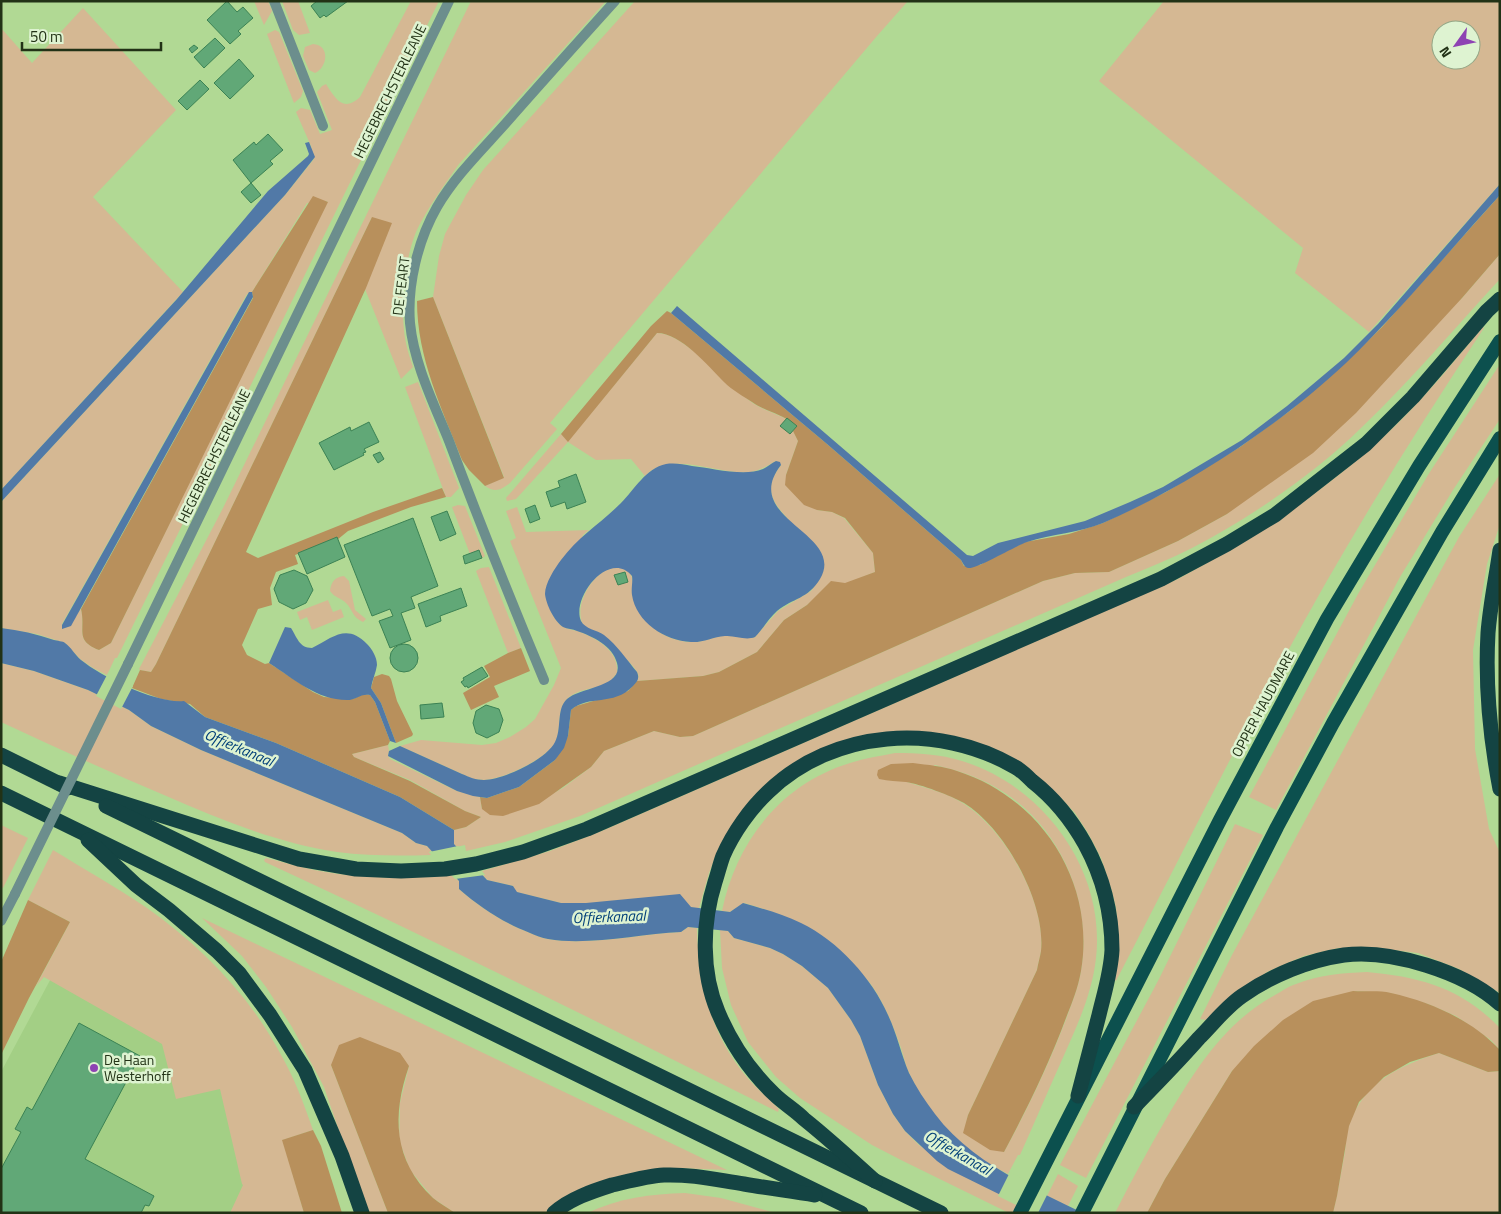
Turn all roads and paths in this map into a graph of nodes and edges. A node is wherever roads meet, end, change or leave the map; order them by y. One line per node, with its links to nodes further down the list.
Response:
1 (274, 1): 4 (street)
2 (449, 1): 15 (street, HEGEBRECHSTERLEANE, bridge)
3 (615, 1): 9 (street, DE FEART)
4 (323, 126)
5 (1500, 299): 11 (highway)
6 (1500, 341): 17 (highway, OPPER HAUDMARE)
7 (1500, 438): 18 (highway)
8 (1500, 550): 12 (highway)
9 (544, 680)
10 (1, 755): 11 (highway)
11 (59, 783): 19 (highway)
12 (1500, 789)
13 (1, 793): 14 (highway)
14 (76, 829): 20 (highway); 21 (highway)
15 (1, 921)
16 (1500, 1004): 18 (highway)
17 (1078, 1096): 19 (highway); 25 (highway, OPPER HAUDMARE)
18 (1134, 1107): 26 (highway)
19 (875, 1181): 24 (highway)
20 (829, 1197): 22 (highway); 23 (highway)
21 (362, 1213)
22 (554, 1213)
23 (861, 1213)
24 (941, 1213)
25 (1020, 1213)
26 (1082, 1213)

